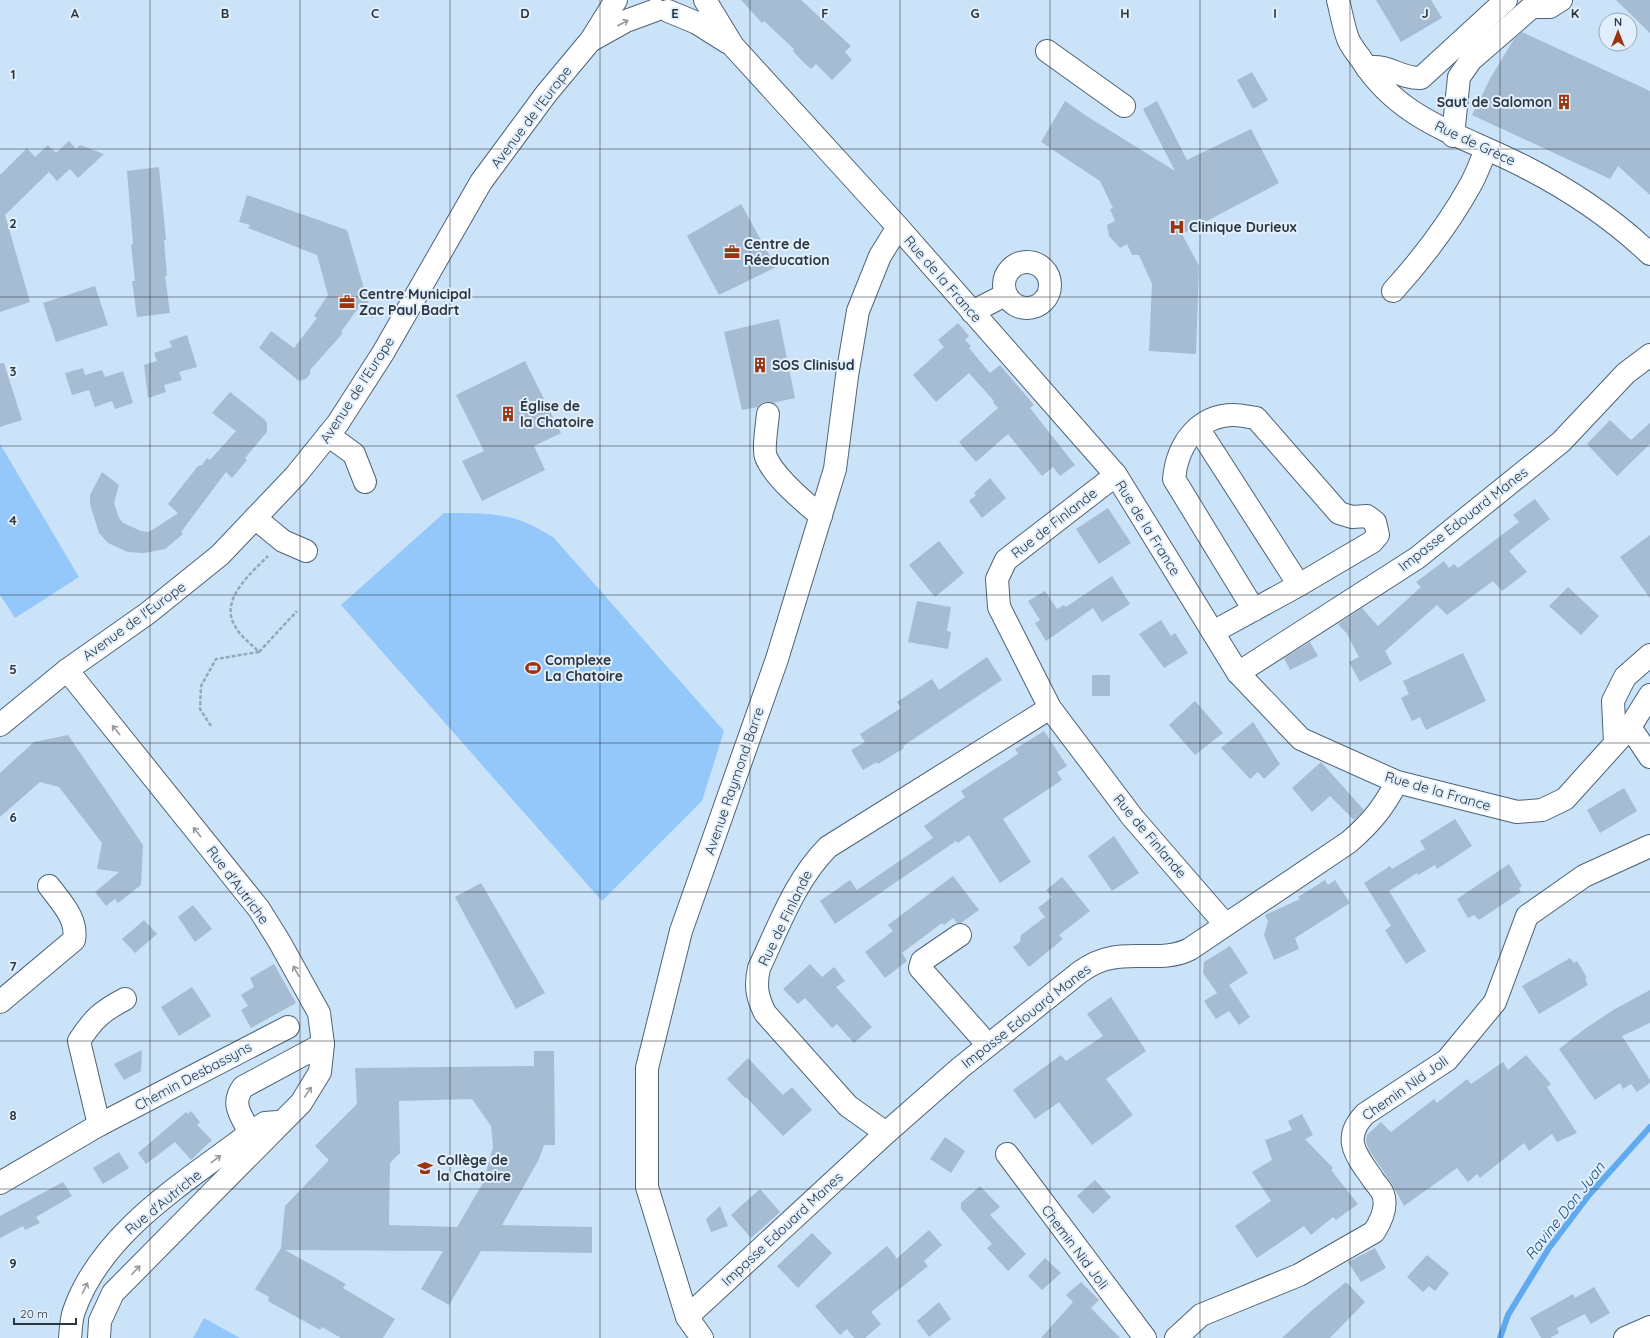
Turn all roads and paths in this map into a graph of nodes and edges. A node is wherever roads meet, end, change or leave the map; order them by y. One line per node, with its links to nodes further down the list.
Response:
1 (616, 0): 8 (street, Avenue de l'Europe)
2 (692, 0): 7 (street, Avenue de l'Europe)
3 (705, 0): 9 (street, Rue de la France)
4 (1338, 0): 11 (street, Rue de Grèce)
5 (1506, 0): 11 (street)
6 (1561, 0): 13 (street)
7 (655, 7): 8 (street, Avenue de l'Europe, one-way to 7); 9 (street, Rue de la France)
8 (591, 40): 23 (street, Avenue de l'Europe)
9 (733, 46): 15 (street, Rue de la France)
10 (1047, 51): 12 (street)
11 (1367, 68): 13 (street, Rue de Grèce)
12 (1124, 106)
13 (1453, 136): 14 (street, Rue de Grèce)
14 (1486, 150): 16 (street, Rue de Grèce); 17 (street)
15 (898, 227): 19 (street, Rue de la France); 26 (street, Avenue Raymond Barre)
16 (1650, 254)
17 (1393, 291)
18 (1006, 295): 19 (street)
19 (972, 312): 24 (street, Rue de la France)
20 (1650, 355): 37 (street, Impasse Edouard Manes)
21 (768, 414): 26 (street)
22 (1198, 428): 30 (street); 30 (street); 31 (street)
23 (328, 435): 25 (street); 27 (street, Avenue de l'Europe)
24 (1116, 475): 33 (street, Rue de la France); 39 (street, Rue de Finlande)
25 (365, 482)
26 (821, 516): 61 (street, Avenue Raymond Barre)
27 (255, 518): 28 (street); 36 (street, Avenue de l'Europe)
28 (283, 541): 29 (street); 34 (path)
29 (306, 551)
30 (1299, 585): 31 (street)
31 (1254, 610): 33 (street)
32 (297, 611): 34 (path)
33 (1213, 632): 37 (street, Rue de la France)
34 (259, 652): 41 (path)
35 (1650, 655): 43 (street)
36 (67, 670): 40 (street, Avenue de l'Europe); 53 (street, Rue d'Autriche, one-way to 36)
37 (1238, 673): 45 (street, Rue de la France)
38 (1650, 695): 42 (street)
39 (1050, 708): 48 (street, Rue de Finlande); 58 (street, Rue de Finlande)
40 (0, 725)
41 (211, 726)
42 (1630, 727): 43 (street, Rue de la France); 44 (street)
43 (1615, 743): 45 (street, Rue de la France)
44 (1650, 757)
45 (1397, 782): 48 (street, Impasse Edouard Manes)
46 (1650, 846): 67 (street, Chemin Nid Joli)
47 (49, 886): 51 (street)
48 (1225, 924): 54 (street, Impasse Edouard Manes)
49 (960, 936): 54 (street)
50 (125, 999): 56 (street)
51 (0, 1002)
52 (288, 1027): 56 (street, Chemin Desbassyns)
53 (323, 1044): 55 (street, Rue d'Autriche, one-way to 53); 57 (street)
54 (988, 1045): 58 (street, Impasse Edouard Manes)
55 (284, 1122): 57 (street, Rue d'Autriche); 64 (street, Rue d'Autriche, one-way to 55)
56 (99, 1125): 60 (street, Chemin Desbassyns)
57 (250, 1133): 63 (street, Rue d'Autriche, one-way to 57)
58 (886, 1133): 61 (street, Impasse Edouard Manes)
59 (1007, 1154): 66 (street, Chemin Nid Joli)
60 (0, 1183)
61 (687, 1317): 65 (street, Avenue Raymond Barre)
62 (1650, 1327): 68 (street)
63 (70, 1338)
64 (99, 1338)
65 (702, 1338)
66 (1145, 1338)
67 (1176, 1338)
68 (1625, 1338)

